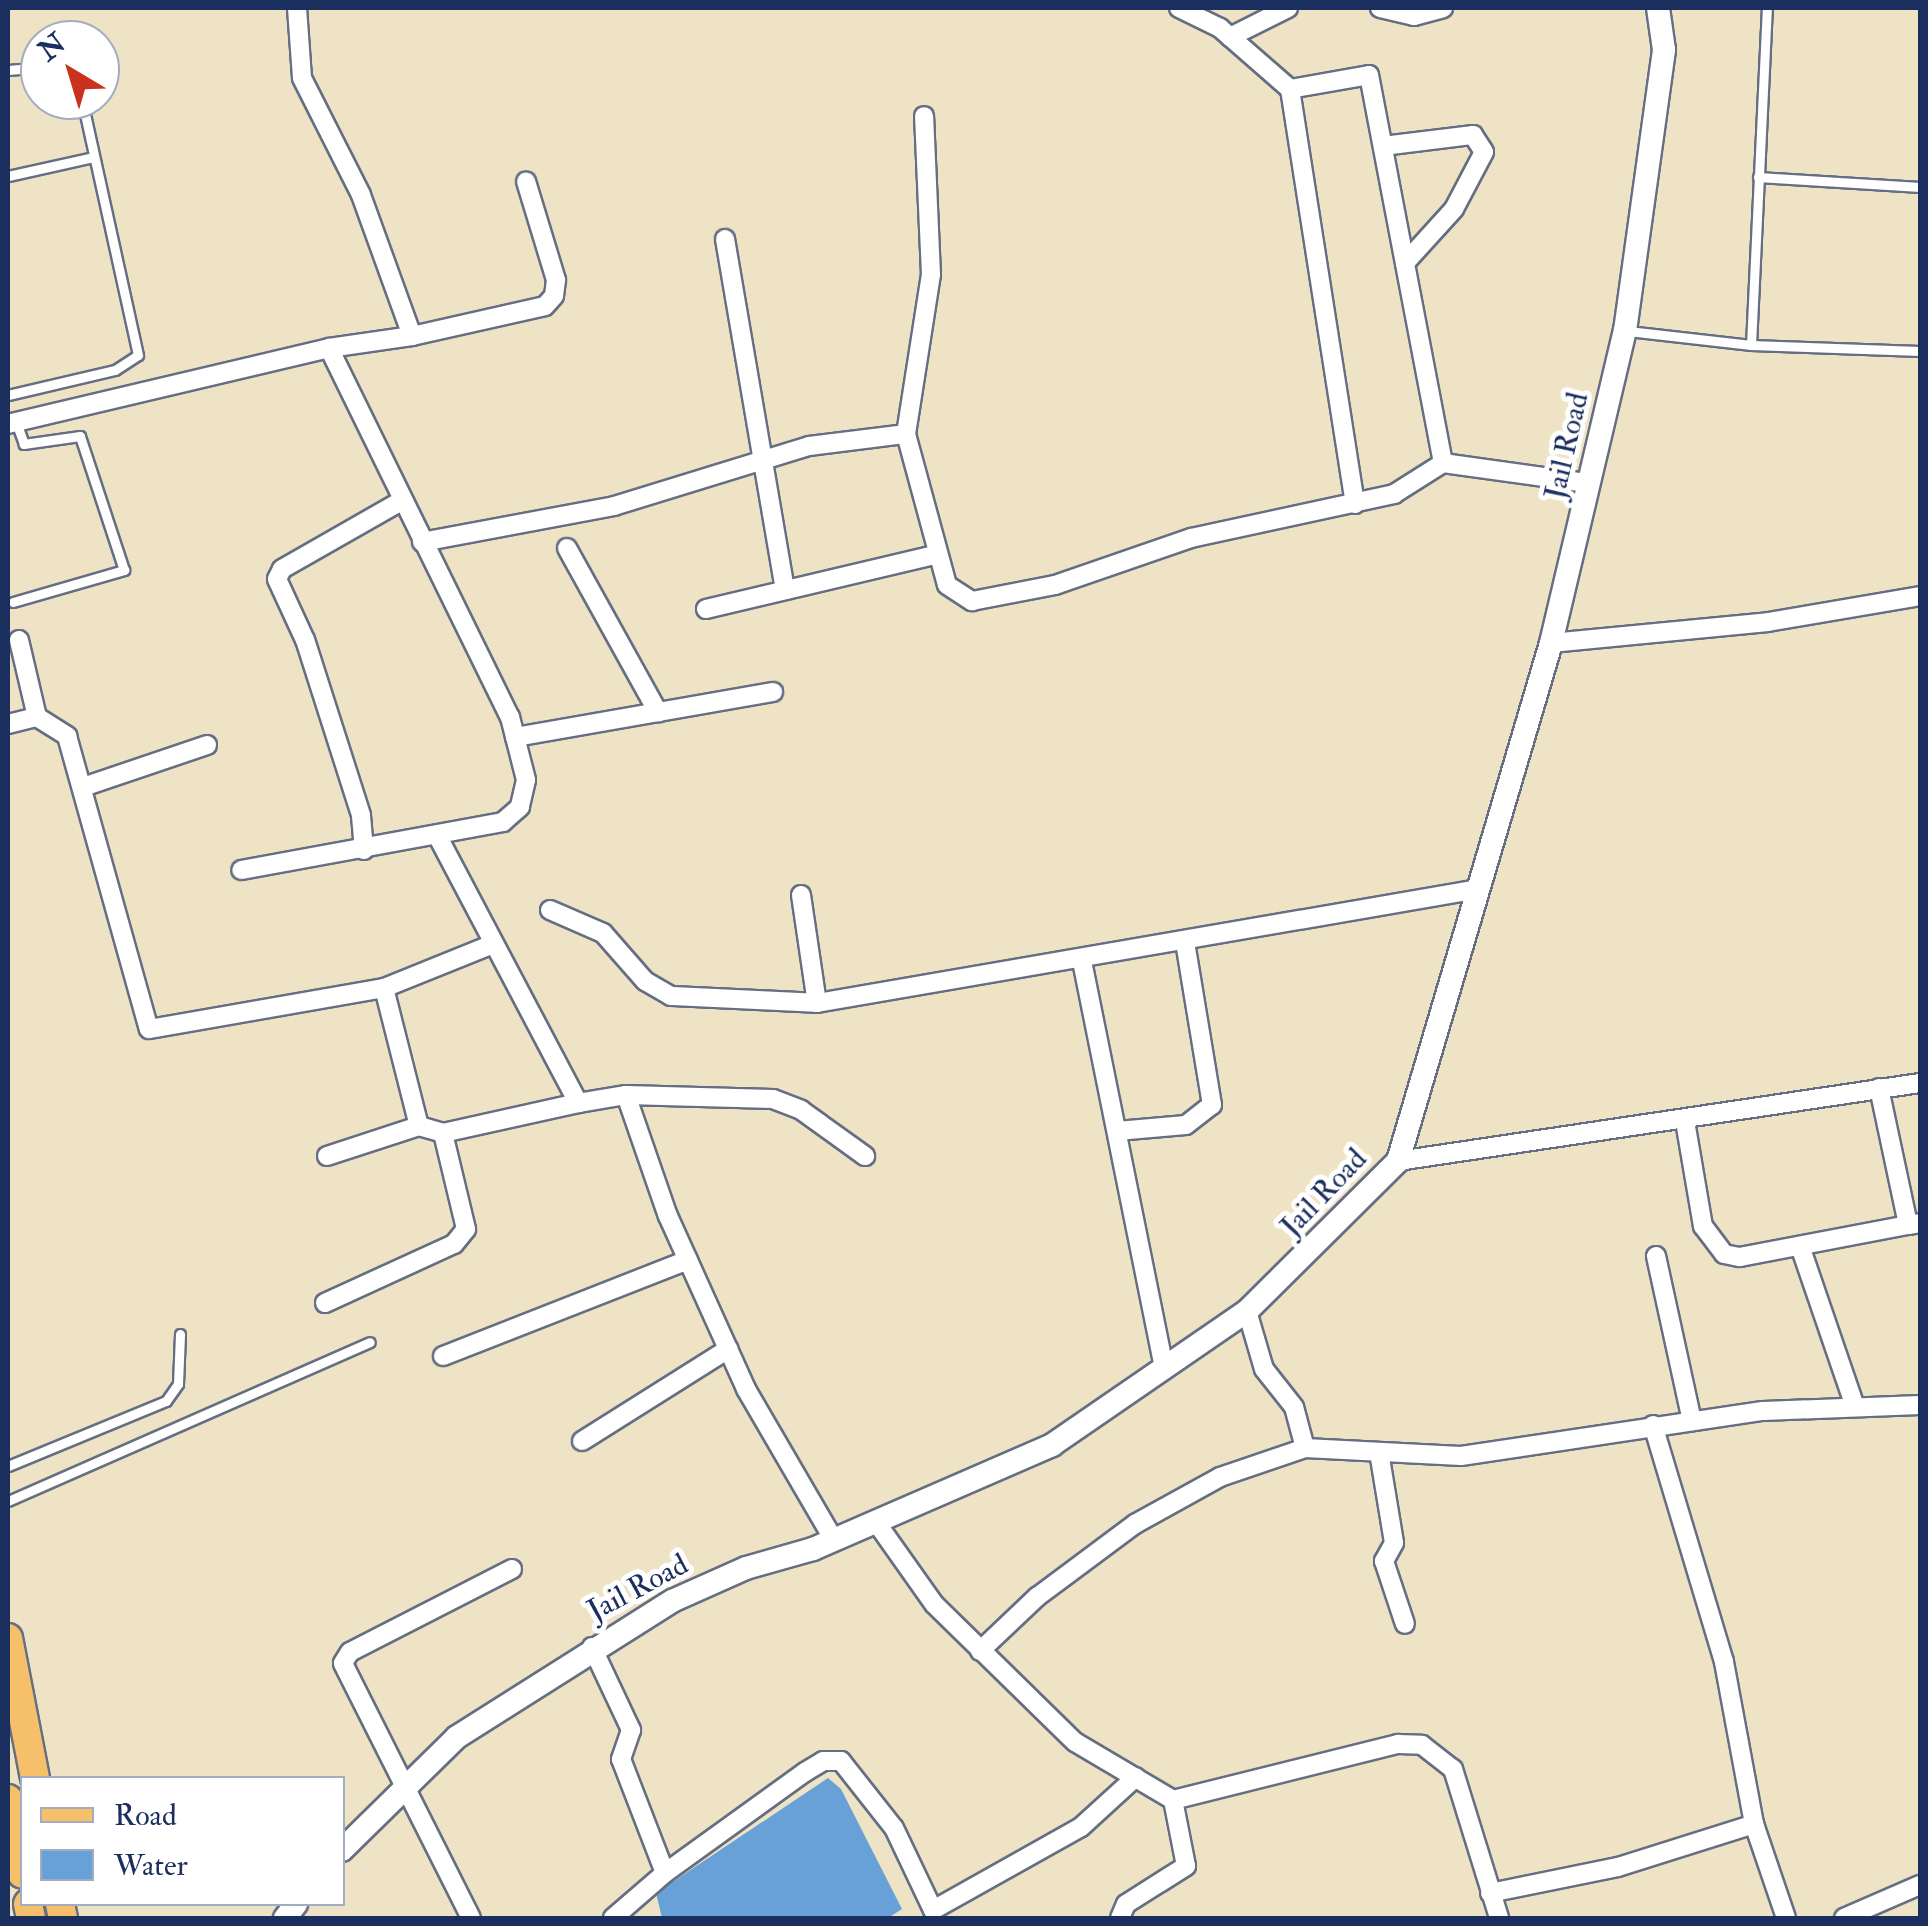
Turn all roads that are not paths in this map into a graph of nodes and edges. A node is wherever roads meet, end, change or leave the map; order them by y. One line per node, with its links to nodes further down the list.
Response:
1 (297, 8): 21 (street)
2 (1179, 8): 8 (street)
3 (1288, 8): 8 (street)
4 (1380, 8): 5 (street)
5 (1443, 8)
6 (1658, 8): 20 (street, Jail Road)
7 (1768, 8): 15 (lane)
8 (1230, 37): 9 (street)
9 (1290, 89): 12 (street); 32 (street)
10 (924, 116): 27 (street)
11 (86, 120): 13 (lane)
12 (1383, 146): 19 (street); 19 (street)
13 (93, 157): 14 (lane); 25 (lane)
14 (8, 176)
15 (1758, 177): 17 (lane); 22 (lane)
16 (526, 181): 21 (street)
17 (1920, 187)
18 (725, 239): 28 (street)
19 (1405, 263): 29 (street)
20 (1625, 330): 22 (lane); 30 (street, Jail Road)
21 (412, 336): 23 (street)
22 (1752, 345): 24 (lane)
23 (329, 348): 26 (street); 31 (street)
24 (1920, 350)
25 (8, 395)
26 (12, 424): 38 (lane)
27 (906, 434): 28 (street); 35 (street)
28 (759, 458): 33 (street); 36 (street)
29 (1443, 462): 30 (street); 32 (street)
30 (1588, 483): 41 (street, Jail Road)
31 (401, 500): 33 (street); 50 (street)
32 (1355, 504): 35 (street)
33 (422, 542): 46 (street)
34 (567, 548): 43 (street)
35 (938, 554): 36 (street)
36 (785, 590): 39 (street)
37 (1920, 596): 41 (street)
38 (13, 602)
39 (706, 609)
40 (19, 640): 44 (street)
41 (1551, 644): 52 (street, Jail Road)
42 (773, 692): 43 (street)
43 (658, 712): 46 (street)
44 (37, 716): 45 (street); 48 (street)
45 (8, 724)
46 (515, 737): 49 (street)
47 (206, 745): 48 (street)
48 (83, 787): 58 (street)
49 (438, 837): 50 (street); 56 (street)
50 (364, 850): 51 (street)
51 (241, 870)
52 (1478, 889): 55 (street); 70 (street, Jail Road)
53 (801, 894): 59 (street)
54 (550, 910): 59 (street)
55 (1185, 942): 57 (street); 66 (street)
56 (493, 944): 58 (street); 63 (street)
57 (1082, 961): 59 (street); 66 (street)
58 (384, 988): 65 (street)
59 (817, 1003)
60 (1920, 1083): 61 (street)
61 (1880, 1088): 64 (street); 71 (street)
62 (626, 1095): 63 (street); 69 (street); 74 (street)
63 (578, 1103): 67 (street)
64 (1685, 1121): 70 (street); 72 (street)
65 (419, 1126): 67 (street); 68 (street)
66 (1117, 1131): 81 (street)
67 (443, 1133): 75 (street)
68 (326, 1156)
69 (865, 1156)
70 (1398, 1160): 76 (street, Jail Road)
71 (1914, 1224): 72 (street)
72 (1800, 1246): 83 (street)
73 (1656, 1256): 84 (street)
74 (688, 1260): 79 (street); 80 (street)
75 (325, 1303)
76 (1247, 1311): 81 (street, Jail Road); 87 (street)
77 (180, 1334): 89 (lane)
78 (370, 1342): 90 (lane)
79 (728, 1348): 86 (street); 92 (street)
80 (442, 1356)
81 (1164, 1366): 91 (street, Jail Road)
82 (1920, 1405): 83 (street)
83 (1855, 1407): 84 (street)
84 (1692, 1421): 85 (street)
85 (1653, 1425): 88 (street); 103 (street)
86 (582, 1440)
87 (1305, 1448): 88 (street); 97 (street)
88 (1380, 1452): 94 (street)
89 (8, 1466)
90 (8, 1501)
91 (876, 1522): 92 (street, Jail Road); 97 (street)
92 (834, 1540): 96 (street, Jail Road)
93 (512, 1570): 100 (street)
94 (1405, 1624)
95 (8, 1638): 98 (main road)
96 (592, 1647): 100 (street, Jail Road); 106 (street)
97 (980, 1651): 99 (street)
98 (35, 1776)
99 (1136, 1777): 102 (street); 106 (street)
100 (402, 1784): 104 (street, Jail Road); 109 (street)
101 (8, 1799): 105 (main road)
102 (1173, 1800): 108 (street); 111 (street)
103 (1754, 1824): 108 (street); 113 (street)
104 (345, 1847)
105 (20, 1863)
106 (665, 1873): 110 (street)
107 (1920, 1885): 114 (street)
108 (1490, 1893): 112 (street)
109 (470, 1918)
110 (613, 1918)
111 (1120, 1918)
112 (1499, 1918)
113 (1786, 1918)
114 (1844, 1918)

